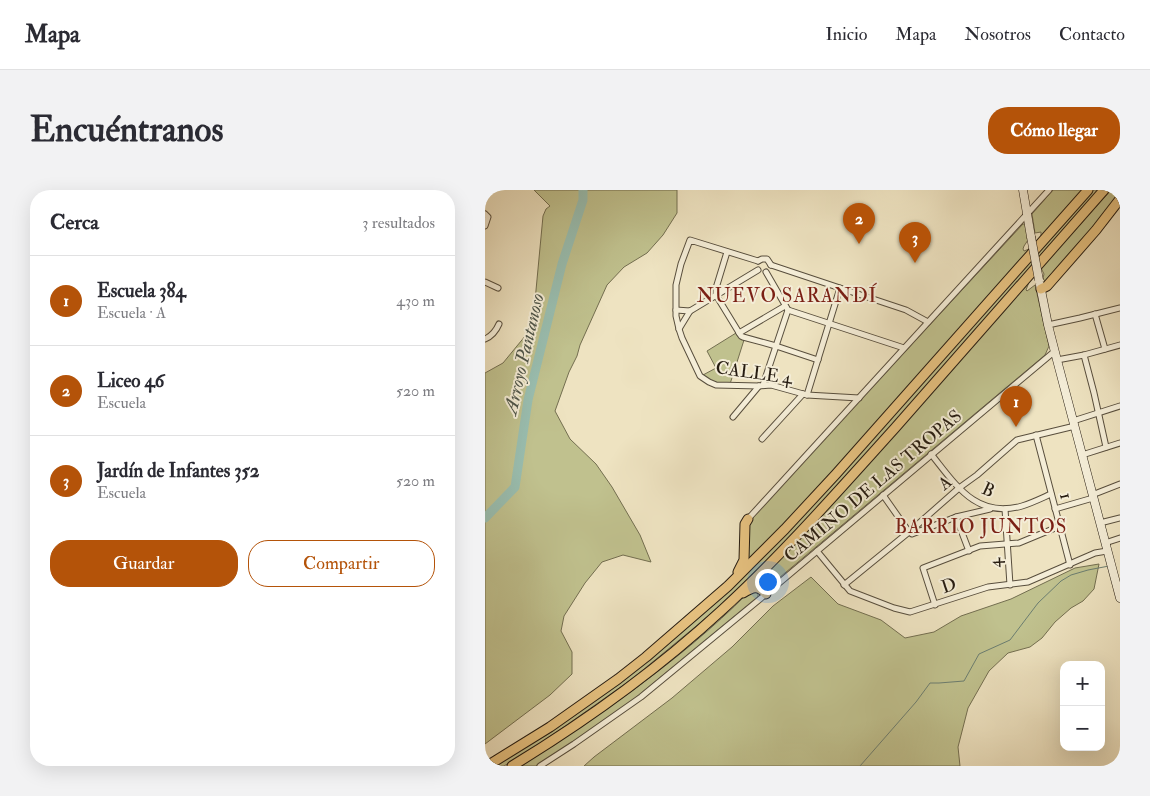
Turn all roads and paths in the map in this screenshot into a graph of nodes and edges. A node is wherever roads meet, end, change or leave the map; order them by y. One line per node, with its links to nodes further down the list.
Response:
1 (1023, 190): 7 (main road)
2 (1049, 190): 7 (street)
3 (1088, 190): 74 (highway)
4 (1105, 190): 77 (highway)
5 (1120, 199): 15 (highway)
6 (485, 214): 8 (street)
7 (1027, 214): 15 (main road, bridge); 24 (street)
8 (485, 226)
9 (727, 252): 10 (street); 18 (street); 21 (street, CALLE 4)
10 (758, 260): 11 (street); 12 (street)
11 (771, 265): 13 (street); 17 (street)
12 (758, 270): 13 (street); 18 (street)
13 (766, 272): 19 (street)
14 (485, 282): 16 (street)
15 (1040, 285): 27 (main road)
16 (498, 288)
17 (840, 288): 24 (street); 26 (street)
18 (716, 295): 22 (street); 29 (street)
19 (787, 308): 26 (street); 29 (street); 32 (street)
20 (1120, 308): 23 (street)
21 (676, 310): 22 (street); 28 (street, CALLE 4)
22 (690, 311): 28 (street)
23 (1095, 314): 27 (street); 34 (street)
24 (928, 322): 33 (street)
25 (499, 324): 30 (street)
26 (829, 324): 33 (street); 37 (street)
27 (1048, 325): 35 (main road)
28 (679, 329): 39 (street, CALLE 4)
29 (739, 333): 32 (street)
30 (485, 339)
31 (1120, 345): 34 (street)
32 (776, 346): 37 (street); 39 (street)
33 (904, 348): 41 (street)
34 (1105, 349): 36 (street)
35 (1055, 350): 38 (main road); 50 (street, CAMINO DE LAS TROPAS)
36 (1084, 355): 38 (street); 43 (street)
37 (817, 360): 40 (street)
38 (1057, 360): 45 (main road)
39 (761, 386): 40 (street, CALLE 4); 44 (street)
40 (805, 394): 41 (street, CALLE 4); 47 (street)
41 (859, 398): 62 (street)
42 (1120, 406): 43 (street, A)
43 (1099, 412): 45 (street, A); 49 (street)
44 (733, 417)
45 (1074, 424): 46 (street, A); 51 (main road)
46 (1036, 434): 53 (street, A); 55 (street, 1)
47 (762, 439)
48 (1120, 443): 49 (street)
49 (1106, 448): 51 (street)
50 (931, 454): 53 (street, B); 54 (street, CAMINO DE LAS TROPAS)
51 (1082, 455): 56 (main road)
52 (1120, 484): 56 (street)
53 (959, 488): 57 (street, B); 65 (street, A)
54 (883, 494): 65 (street); 69 (street, CAMINO DE LAS TROPAS)
55 (1051, 494): 58 (street, B); 59 (street, 1)
56 (1093, 497): 59 (street); 63 (main road)
57 (990, 508): 58 (street, B); 60 (street)
58 (1005, 509): 67 (street, 4)
59 (1055, 509): 64 (street, 1)
60 (956, 517): 65 (street); 70 (street)
61 (1120, 518): 63 (street)
62 (748, 519): 74 (highway)
63 (1100, 523): 68 (main road)
64 (1060, 526): 67 (street); 71 (street, 1)
65 (909, 532): 72 (street, A)
66 (1120, 538): 68 (street, D)
67 (1007, 545): 70 (street); 73 (street, 4)
68 (1106, 547): 71 (street, D); 76 (main road)
69 (817, 550): 72 (street, D); 75 (street, CAMINO DE LAS TROPAS)
70 (969, 551): 78 (street)
71 (1070, 564): 73 (street, D)
72 (845, 585): 78 (street, D)
73 (1010, 585): 78 (street, D)
74 (728, 586): 79 (highway)
75 (766, 594): 77 (highway); 81 (street, CAMINO DE LAS TROPAS)
76 (1120, 598)
77 (731, 602): 80 (highway)
78 (935, 605)
79 (487, 766)
80 (512, 766)
81 (540, 766)

